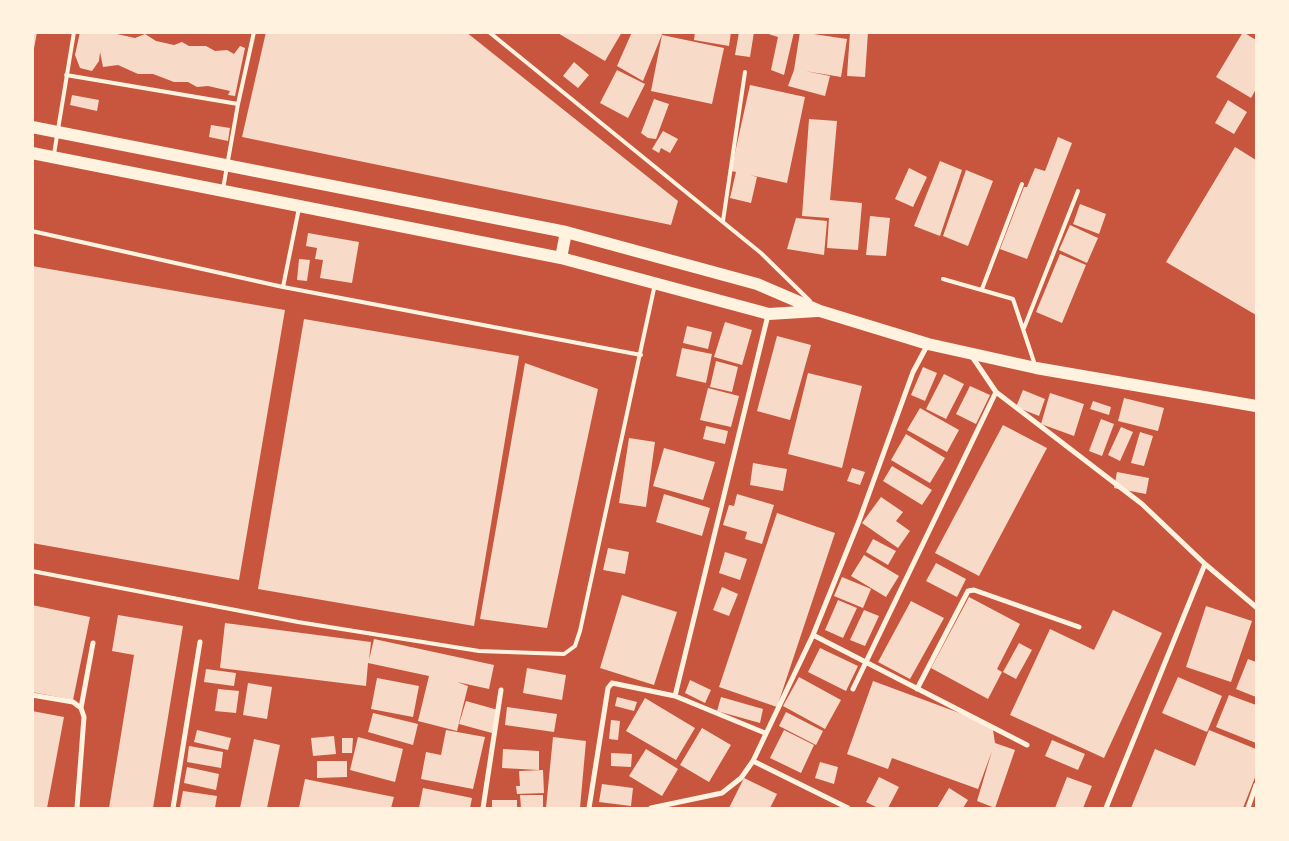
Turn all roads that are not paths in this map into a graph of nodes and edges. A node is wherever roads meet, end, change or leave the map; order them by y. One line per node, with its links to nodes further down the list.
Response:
1 (74, 32): 5 (lane)
2 (254, 32): 6 (lane)
3 (489, 32): 16 (lane)
4 (745, 72): 16 (lane)
5 (66, 75): 6 (lane); 8 (lane)
6 (238, 104): 11 (lane)
7 (32, 127): 8 (main road)
8 (58, 131): 10 (lane); 11 (main road)
9 (32, 153): 10 (main road)
10 (54, 157): 13 (main road)
11 (227, 165): 13 (lane); 18 (main road)
12 (1022, 184): 23 (lane)
13 (223, 190): 15 (main road)
14 (1078, 191): 26 (lane)
15 (300, 206): 19 (main road); 22 (lane)
16 (723, 221): 24 (lane)
17 (32, 231): 22 (lane)
18 (566, 232): 19 (main road); 24 (main road)
19 (560, 258): 21 (main road)
20 (943, 278): 23 (lane)
21 (655, 282): 25 (main road); 29 (lane)
22 (283, 287): 29 (lane)
23 (982, 290): 26 (lane)
24 (820, 311): 25 (main road); 27 (main road)
25 (769, 314): 45 (street)
26 (1024, 328): 30 (lane)
27 (928, 344): 28 (main road); 37 (street)
28 (969, 352): 30 (main road); 31 (street)
29 (641, 355): 34 (lane)
30 (1036, 368): 32 (main road)
31 (996, 392): 33 (street); 40 (street)
32 (1256, 406)
33 (1205, 564): 35 (street); 57 (street)
34 (32, 571)
35 (1256, 607)
36 (1079, 626): 42 (street)
37 (813, 635): 40 (street); 47 (street)
38 (200, 642): 52 (street)
39 (93, 643): 46 (street)
40 (865, 663): 41 (street); 42 (street)
41 (853, 689)
42 (918, 689): 48 (street)
43 (501, 690): 53 (street)
44 (32, 695): 46 (street)
45 (675, 696): 47 (street); 54 (street)
46 (81, 708): 51 (street)
47 (765, 732): 49 (street)
48 (1028, 745)
49 (753, 761): 55 (street); 56 (street)
50 (1256, 785): 58 (street)
51 (78, 808)
52 (173, 808)
53 (482, 808)
54 (589, 808)
55 (651, 808)
56 (847, 808)
57 (1106, 808)
58 (1248, 808)

